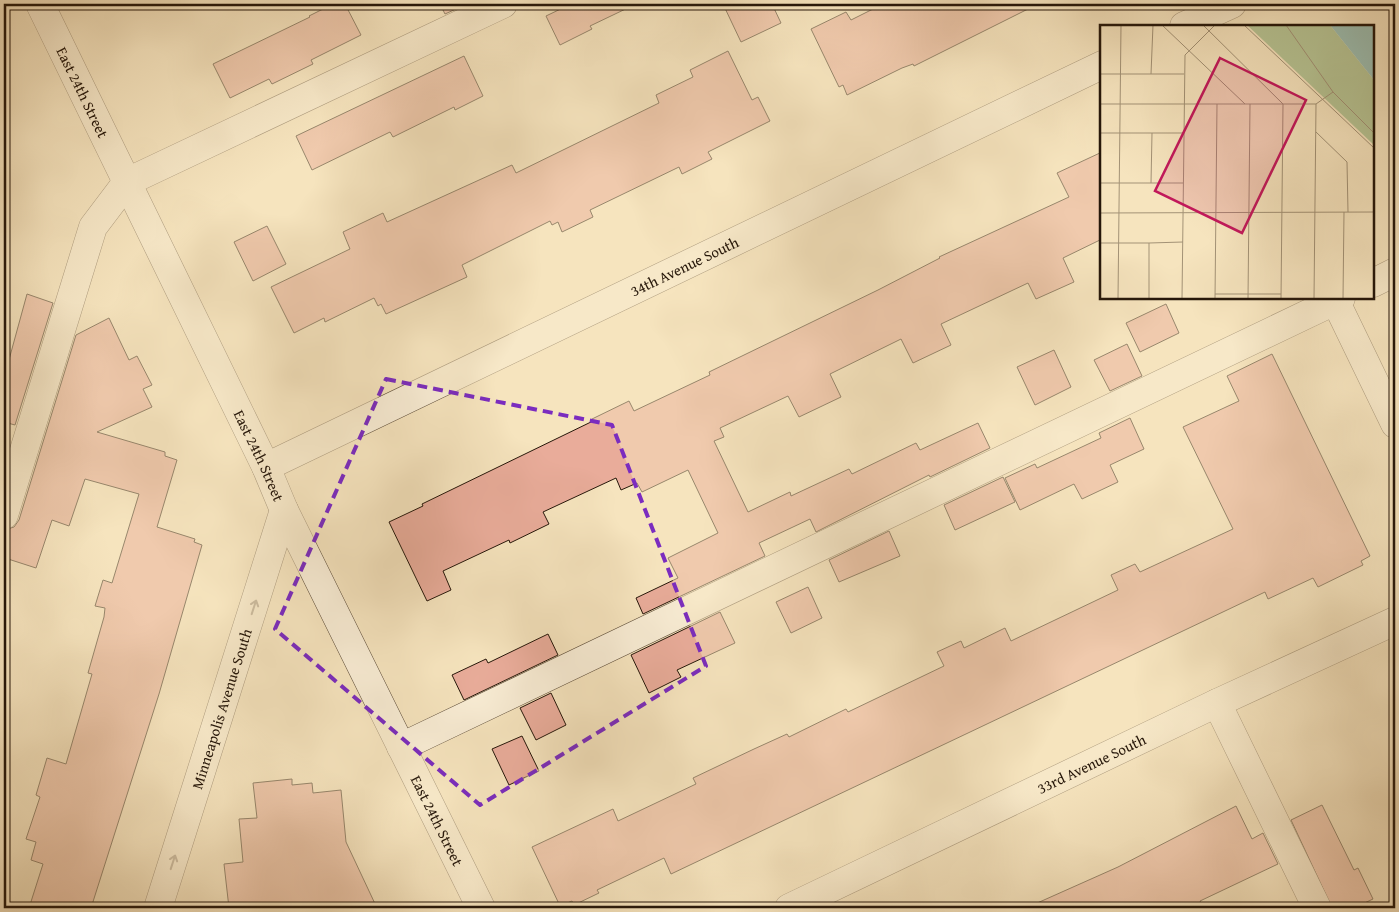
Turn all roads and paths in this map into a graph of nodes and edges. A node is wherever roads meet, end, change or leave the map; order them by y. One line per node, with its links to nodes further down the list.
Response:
1 (40, 4): 6 (street, East 24th Street)
2 (503, 4): 6 (street)
3 (1232, 4): 4 (street)
4 (1194, 19)
5 (1100, 67): 12 (street, 34th Avenue South)
6 (127, 182): 12 (street, East 24th Street); 14 (street)
7 (1395, 272): 8 (street)
8 (1374, 282)
9 (1335, 299): 17 (street)
10 (1337, 299): 11 (street)
11 (1395, 424)
12 (266, 467): 13 (street, East 24th Street)
13 (284, 510): 17 (street, East 24th Street); 18 (street, Minneapolis Avenue South, one-way to 13)
14 (4, 516)
15 (1395, 621): 16 (street, 33rd Avenue South)
16 (1217, 703): 20 (street, 33rd Avenue South); 21 (street)
17 (401, 746): 19 (street, East 24th Street)
18 (158, 908)
19 (481, 908)
20 (789, 908)
21 (1317, 908)

